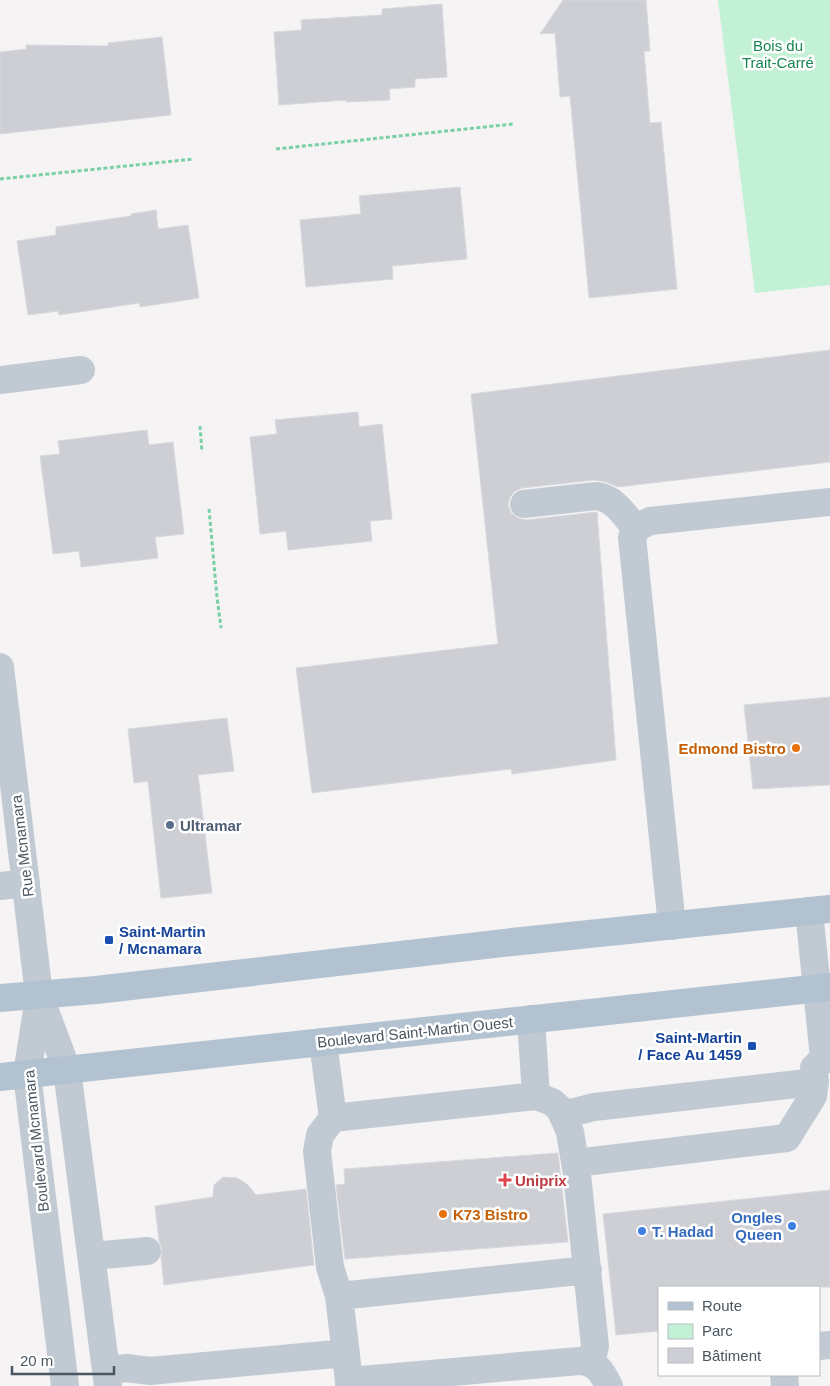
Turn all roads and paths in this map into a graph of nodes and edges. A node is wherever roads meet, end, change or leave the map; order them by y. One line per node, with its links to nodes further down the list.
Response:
1 (513, 124): 2 (path)
2 (276, 149)
3 (194, 159): 4 (path)
4 (0, 180)
5 (81, 370): 6 (street)
6 (0, 380)
7 (200, 426): 8 (path)
8 (202, 452)
9 (830, 502): 12 (street)
10 (524, 504): 12 (street)
11 (209, 509): 13 (path)
12 (636, 529): 17 (street)
13 (222, 628)
14 (0, 667): 15 (street, Rue Mcnamara)
15 (13, 884): 19 (street, Rue Mcnamara)
16 (820, 910): 17 (main road); 18 (street)
17 (672, 926): 19 (main road)
18 (824, 988): 21 (main road, Boulevard Saint-Martin Ouest); 23 (street)
19 (39, 995): 20 (main road); 24 (street); 25 (street, Boulevard Mcnamara)
20 (0, 998)
21 (531, 1019): 22 (main road, Boulevard Saint-Martin Ouest); 27 (street)
22 (322, 1042): 24 (main road, Boulevard Saint-Martin Ouest); 28 (street)
23 (823, 1066): 29 (street); 30 (street)
24 (67, 1070): 25 (main road, Boulevard Saint-Martin Ouest); 32 (street)
25 (27, 1074): 26 (main road, Boulevard Saint-Martin Ouest); 39 (street, Boulevard Mcnamara)
26 (0, 1077)
27 (536, 1096): 28 (street); 29 (street)
28 (333, 1118): 34 (street)
29 (564, 1118): 30 (street)
30 (575, 1164): 33 (street)
31 (147, 1251): 32 (street)
32 (92, 1256): 37 (street)
33 (588, 1270): 34 (street); 36 (street)
34 (339, 1296): 35 (street)
35 (346, 1353): 37 (street); 38 (street)
36 (591, 1363): 38 (street); 40 (street)
37 (107, 1378)
38 (349, 1384)
39 (65, 1386)
40 (610, 1386)

